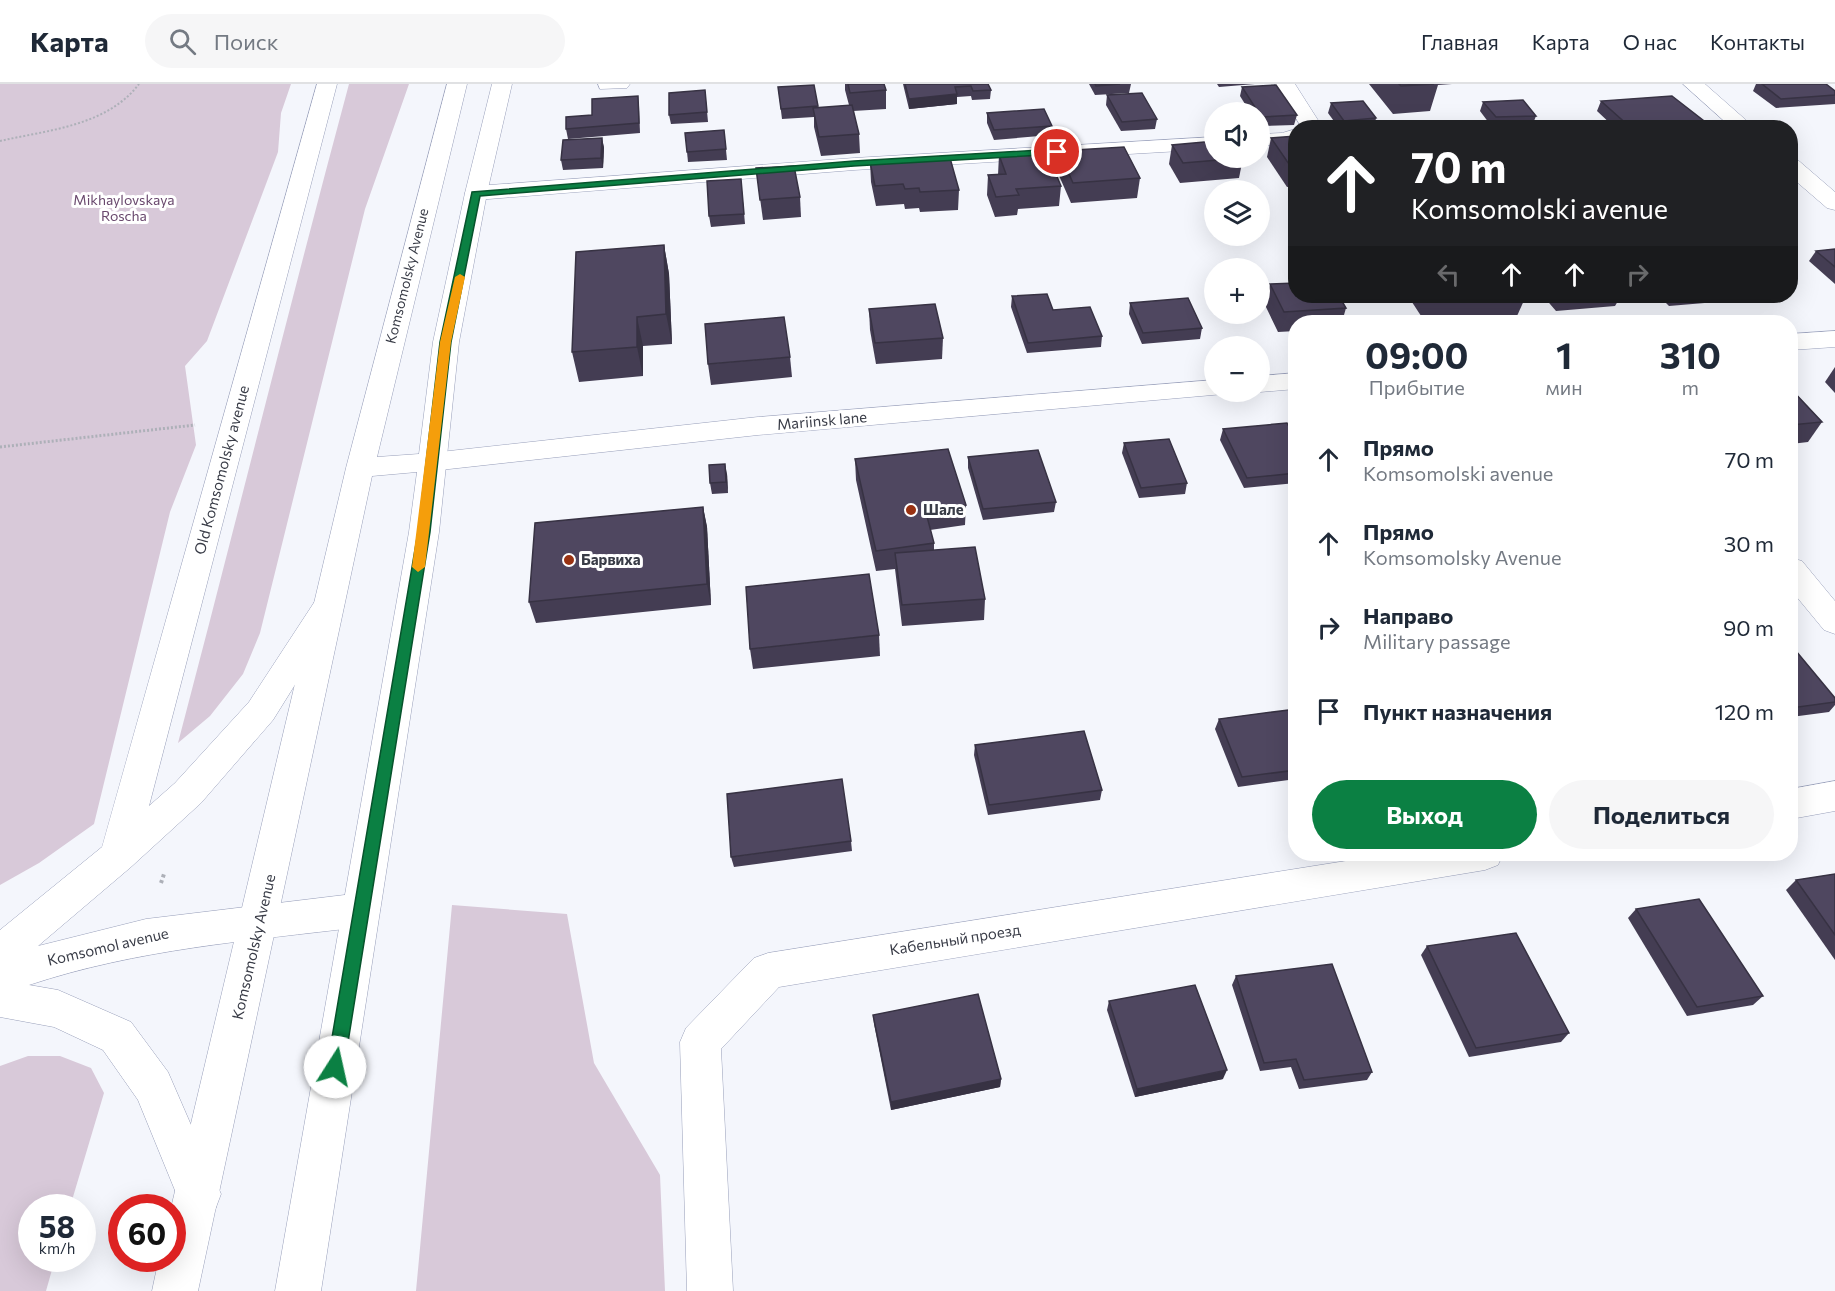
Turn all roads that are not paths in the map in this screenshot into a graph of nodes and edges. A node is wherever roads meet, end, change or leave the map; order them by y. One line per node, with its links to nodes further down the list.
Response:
1 (327, 84): 28 (street, Old Komsomolsky avenue)
2 (457, 84): 22 (street, Komsomolsky Avenue)
3 (502, 84): 14 (street)
4 (620, 84): 7 (street)
5 (1285, 84): 8 (street)
6 (1693, 84): 9 (street)
7 (607, 85)
8 (1309, 120)
9 (1736, 120)
10 (1288, 138): 11 (street)
11 (1270, 140)
12 (1204, 144): 14 (street)
13 (1798, 172): 15 (street)
14 (476, 194): 21 (street)
15 (1835, 203)
16 (1835, 339): 17 (street)
17 (1798, 342)
18 (1288, 382): 19 (street)
19 (1270, 383)
20 (1204, 389): 21 (street, Mariinsk lane)
21 (430, 462): 22 (street); 30 (street)
22 (360, 468): 24 (street, Komsomolsky Avenue)
23 (1798, 577): 25 (street)
24 (331, 602): 28 (street, Komsomolsky Avenue); 31 (street, Komsomolsky Avenue)
25 (1835, 622)
26 (1835, 796): 27 (street)
27 (1798, 803)
28 (118, 856): 32 (street, Komsomolsky Avenue)
29 (1442, 861): 38 (street, Кабельный проезд)
30 (362, 910): 31 (street, Komsomol avenue); 37 (street)
31 (260, 922): 33 (street, Komsomol avenue); 35 (street, Komsomolsky Avenue)
32 (0, 954)
33 (0, 976)
34 (0, 998): 35 (street)
35 (199, 1194): 36 (street, Komsomolsky Avenue)
36 (175, 1291)
37 (298, 1291)
38 (710, 1291)

